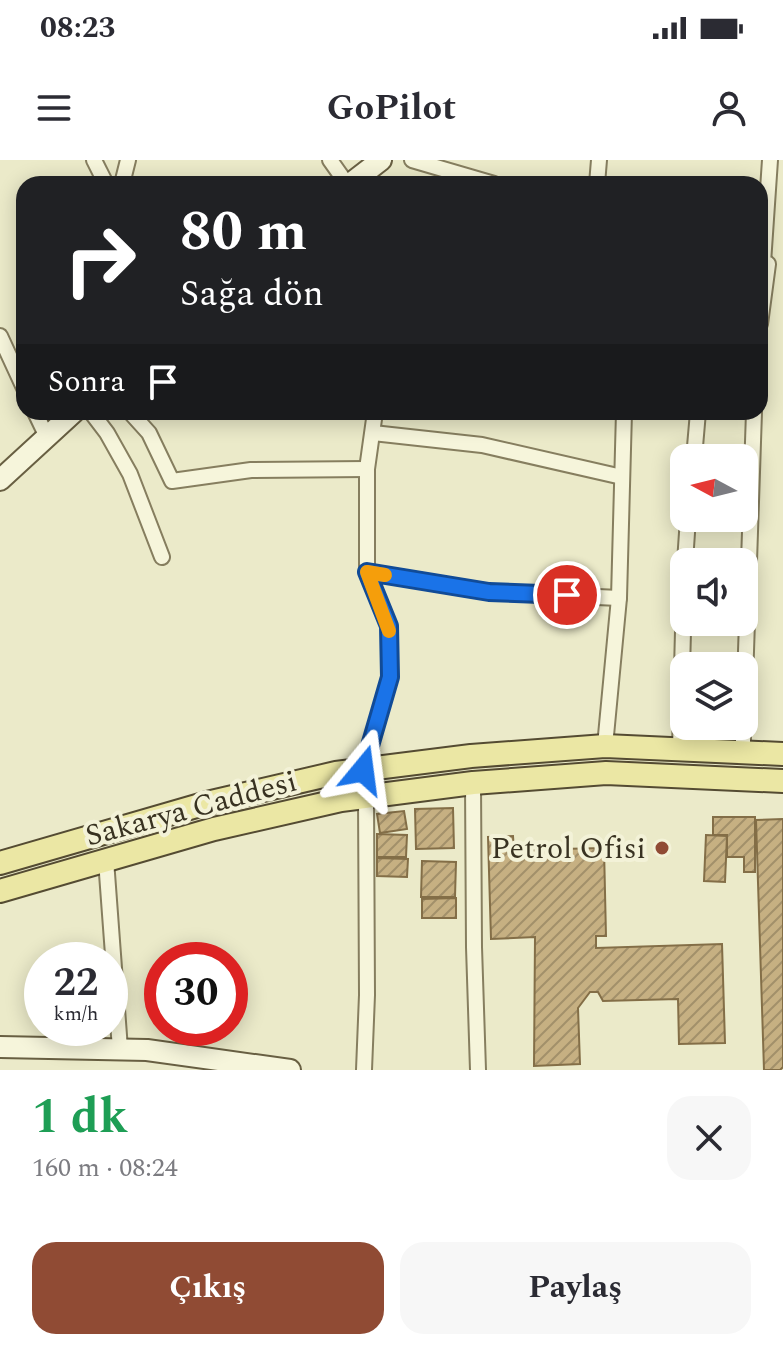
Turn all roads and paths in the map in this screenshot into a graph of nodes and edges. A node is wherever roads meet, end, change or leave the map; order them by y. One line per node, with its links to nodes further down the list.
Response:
1 (330, 160): 5 (street)
2 (381, 160): 6 (street)
3 (412, 160): 7 (street)
4 (770, 160): 8 (street)
5 (343, 176)
6 (360, 176)
7 (467, 176)
8 (768, 194)
9 (0, 336): 10 (street)
10 (16, 371)
11 (39, 420): 20 (street)
12 (65, 420): 20 (street)
13 (97, 420): 25 (street)
14 (137, 420): 22 (street)
15 (374, 420): 19 (street)
16 (624, 420): 23 (street)
17 (697, 420): 21 (street)
18 (754, 420): 29 (street)
19 (373, 433): 22 (street); 23 (street)
20 (47, 437): 24 (street)
21 (695, 444)
22 (367, 469): 26 (street)
23 (622, 477): 27 (street)
24 (0, 480)
25 (162, 557)
26 (367, 572): 27 (street); 35 (street)
27 (619, 598): 31 (street)
28 (683, 636): 32 (street)
29 (746, 652)
30 (743, 740): 33 (street)
31 (605, 746): 32 (main road, Sakarya Caddesi); 35 (main road, Sakarya Caddesi)
32 (680, 748): 33 (main road, Sakarya Caddesi)
33 (743, 751): 34 (main road, Sakarya Caddesi)
34 (783, 754)
35 (363, 770): 40 (main road, Sakarya Caddesi)
36 (783, 781): 37 (main road, Sakarya Caddesi)
37 (473, 783): 38 (main road, Sakarya Caddesi); 47 (street)
38 (366, 797): 39 (main road, Sakarya Caddesi); 46 (street)
39 (106, 860): 41 (main road, Sakarya Caddesi); 43 (street)
40 (0, 863)
41 (0, 891)
42 (0, 1047): 43 (street)
43 (120, 1049): 44 (street)
44 (203, 1064): 45 (street)
45 (290, 1070)
46 (364, 1070)
47 (478, 1070)

